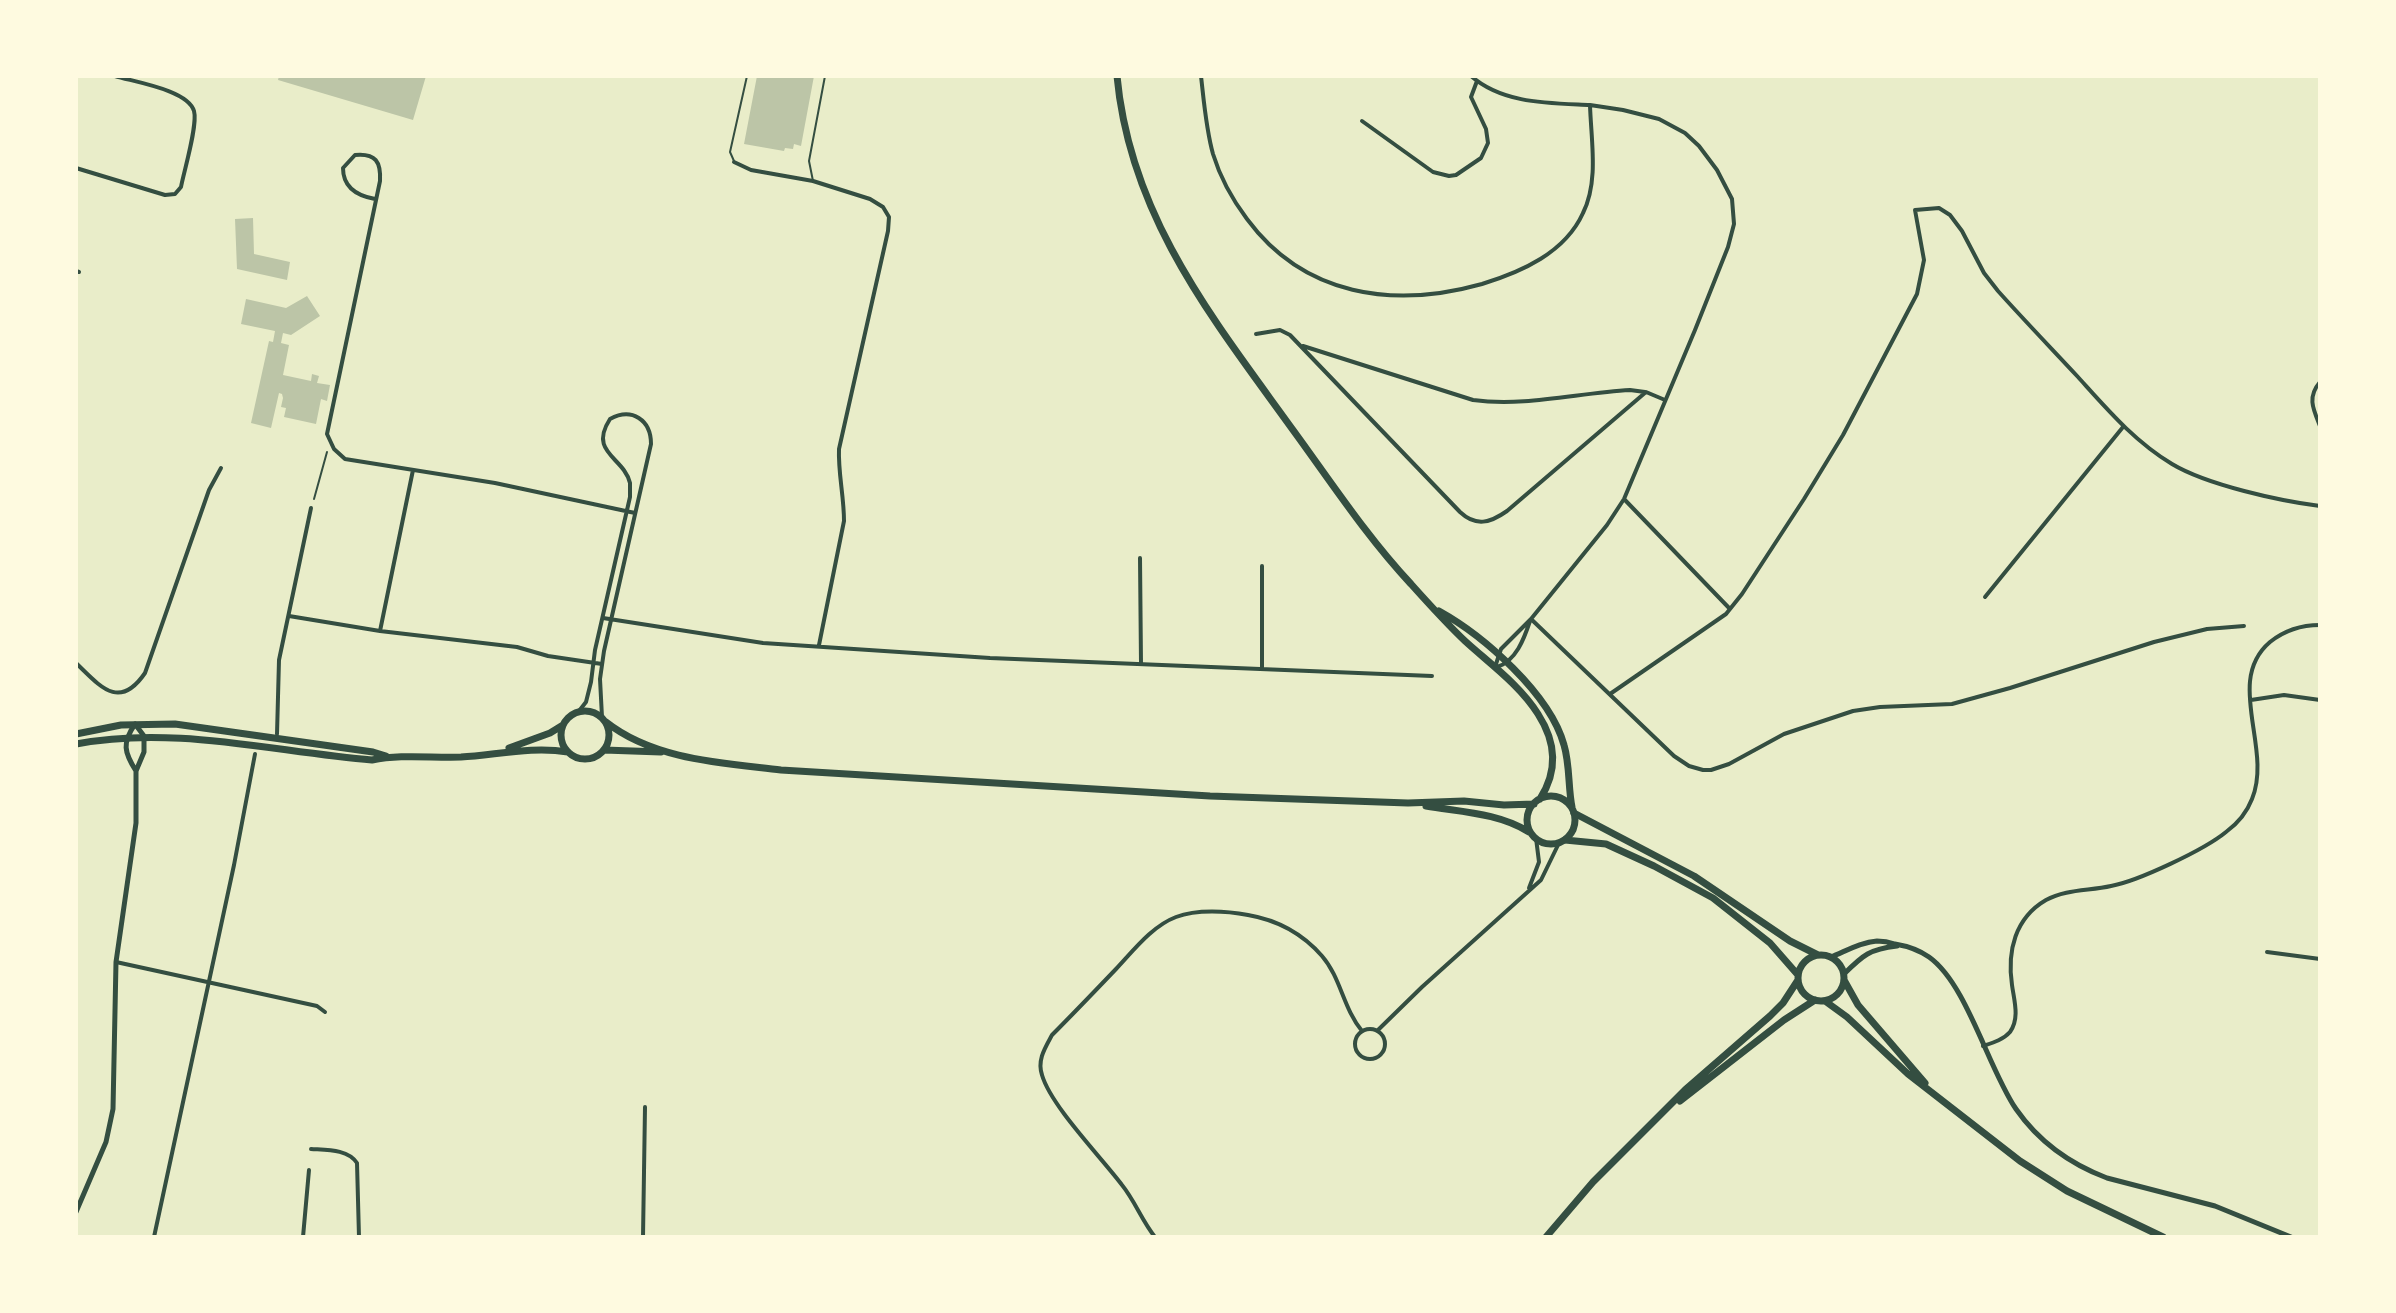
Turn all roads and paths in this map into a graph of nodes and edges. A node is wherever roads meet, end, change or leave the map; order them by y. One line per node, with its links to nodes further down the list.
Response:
1 (115, 76): 11 (street)
2 (747, 76): 10 (lane)
3 (825, 76): 12 (lane)
4 (1117, 76): 33 (main road)
5 (1201, 76): 8 (street)
6 (1471, 76): 7 (street)
7 (1477, 81): 8 (street); 9 (street)
8 (1590, 105): 18 (street)
9 (1362, 121)
10 (734, 162): 12 (street)
11 (76, 168)
12 (813, 181): 41 (street)
13 (375, 199): 13 (street); 23 (street)
14 (1256, 334): 15 (street)
15 (1301, 345): 17 (street); 17 (street)
16 (2320, 382): 19 (street)
17 (1646, 392): 18 (street)
18 (1666, 400): 24 (street)
19 (2320, 426)
20 (2123, 427): 25 (street); 31 (street); 32 (street)
21 (327, 452): 26 (path)
22 (221, 468): 43 (street)
23 (413, 470): 27 (street); 40 (street)
24 (1624, 499): 32 (street); 36 (street)
25 (2320, 506)
26 (311, 508): 34 (street)
27 (625, 511): 28 (street); 28 (street); 35 (street)
28 (635, 513): 37 (street)
29 (1140, 558): 46 (street)
30 (1262, 566): 48 (street)
31 (1985, 597)
32 (1730, 609): 51 (street)
33 (1437, 610): 42 (main road); 49 (main road)
34 (289, 616): 40 (street); 59 (street)
35 (603, 618): 37 (street); 44 (street)
36 (1531, 619): 42 (street); 47 (street); 51 (street)
37 (613, 620): 41 (street); 45 (street)
38 (2320, 625): 52 (street)
39 (2244, 626): 51 (street)
40 (380, 631): 44 (street)
41 (819, 645): 46 (street)
42 (1498, 656): 47 (main road); 49 (street)
43 (76, 663)
44 (593, 663): 45 (street); 54 (street)
45 (602, 664): 55 (street)
46 (1141, 664): 48 (street)
47 (1508, 664): 49 (street); 72 (main road)
48 (1262, 668): 50 (street)
49 (1495, 668): 70 (main road)
50 (1432, 676)
51 (1610, 694)
52 (2250, 700): 53 (street); 90 (street)
53 (2320, 700)
54 (579, 711): 55 (main road); 57 (main road)
55 (604, 720): 63 (main road); 66 (main road)
56 (135, 724): 58 (main road); 60 (street); 61 (street); 68 (main road)
57 (563, 725): 64 (main road); 65 (main road)
58 (76, 734)
59 (277, 734)
60 (144, 736): 61 (main road); 68 (main road); 69 (street)
61 (126, 737): 62 (main road); 69 (street)
62 (76, 744)
63 (604, 750): 65 (main road); 66 (main road)
64 (500, 752): 65 (main road); 68 (main road)
65 (568, 752)
66 (668, 752): 71 (main road)
67 (255, 754): 84 (street)
68 (388, 757)
69 (136, 771): 81 (street)
70 (1537, 801): 71 (main road); 72 (main road); 73 (main road)
71 (1408, 803): 73 (main road)
72 (1573, 810): 74 (main road); 78 (main road)
73 (1534, 836): 74 (main road); 75 (street)
74 (1562, 842): 75 (street); 83 (main road)
75 (1526, 894): 88 (street)
76 (1902, 945): 79 (street); 82 (street); 90 (street)
77 (2267, 952): 80 (street)
78 (1818, 955): 79 (main road); 83 (main road)
79 (1831, 957): 82 (main road)
80 (2320, 959)
81 (116, 962): 84 (street); 96 (street)
82 (1844, 977): 86 (main road); 91 (main road)
83 (1798, 978): 85 (main road); 92 (main road)
84 (207, 983): 87 (street); 97 (street)
85 (1815, 1000): 86 (main road); 92 (main road)
86 (1825, 1001): 91 (main road)
87 (325, 1012)
88 (1378, 1030): 89 (street); 89 (street)
89 (1362, 1031): 101 (street)
90 (1983, 1046): 104 (street)
91 (1934, 1094): 103 (main road)
92 (1671, 1106): 102 (main road)
93 (645, 1107): 100 (street)
94 (311, 1149): 99 (street)
95 (309, 1170): 98 (street)
96 (76, 1212)
97 (154, 1237)
98 (303, 1237)
99 (359, 1237)
100 (643, 1237)
101 (1155, 1237)
102 (1546, 1237)
103 (2163, 1237)
104 (2291, 1237)

